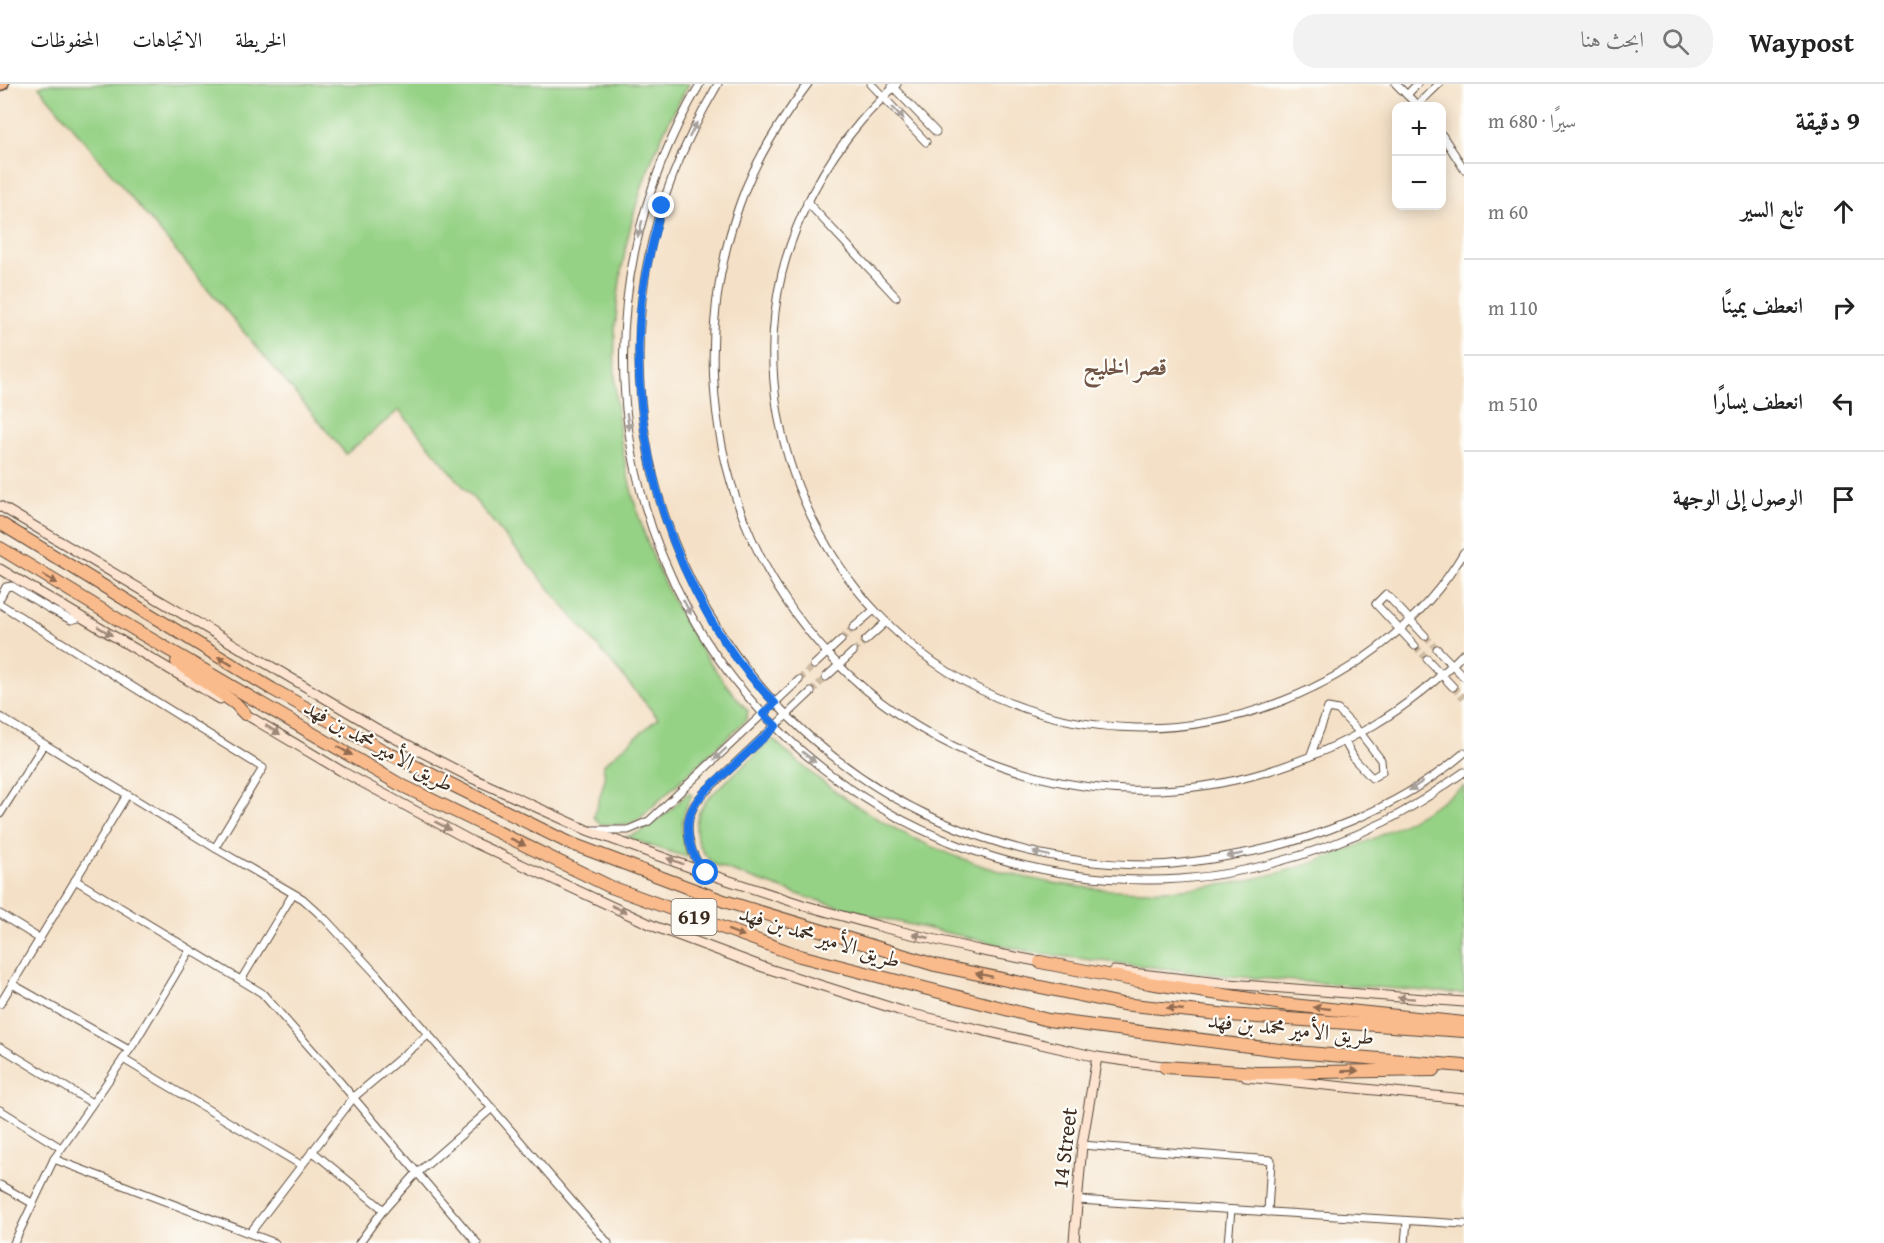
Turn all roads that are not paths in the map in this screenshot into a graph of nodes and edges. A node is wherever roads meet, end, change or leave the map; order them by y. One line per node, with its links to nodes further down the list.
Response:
1 (700, 84): 53 (street, one-way to 53)
2 (718, 84): 51 (street, one-way to 2)
3 (808, 84): 39 (street)
4 (871, 84): 10 (street)
5 (1396, 84): 9 (street)
6 (1417, 84): 9 (street)
7 (1438, 84): 12 (street)
8 (894, 85): 10 (street); 13 (street)
9 (1407, 94): 11 (street)
10 (884, 97): 15 (street, one-way to 15); 17 (street)
11 (1414, 102)
12 (1421, 102)
13 (936, 132)
14 (1446, 141): 16 (street)
15 (926, 142)
16 (1464, 169)
17 (807, 202): 18 (street); 26 (street)
18 (896, 297)
19 (0, 506): 65 (main road)
20 (0, 523): 79 (highway, طريق الأمير محمد بن فهد / 619, one-way to 20)
21 (0, 548): 35 (highway, طريق الأمير محمد بن فهد / 619, one-way to 35)
22 (1464, 552): 28 (street)
23 (0, 569): 27 (main road)
24 (0, 598): 27 (street)
25 (0, 604): 66 (street)
26 (874, 610): 29 (street); 30 (street)
27 (82, 618): 52 (main road, one-way to 52)
28 (1410, 619): 31 (street); 31 (street); 32 (street)
29 (886, 622): 31 (street); 34 (street)
30 (854, 628)
31 (1400, 629): 36 (street)
32 (1425, 636)
33 (841, 640): 39 (street)
34 (865, 640)
35 (159, 644): 52 (highway); 86 (highway, طريق الأمير محمد بن فهد / 619, one-way to 86)
36 (1415, 646)
37 (1437, 649): 42 (street)
38 (853, 652): 44 (street)
39 (828, 653): 43 (street); 44 (street)
40 (1464, 653): 42 (street)
41 (1427, 659): 45 (street)
42 (1453, 664): 45 (street); 47 (street)
43 (814, 665)
44 (840, 665): 46 (street); 61 (street)
45 (1443, 674): 49 (street); 57 (street)
46 (826, 677)
47 (1464, 677)
48 (799, 680): 51 (street)
49 (1453, 687)
50 (811, 692): 54 (street)
51 (775, 703): 53 (street); 54 (street)
52 (245, 714): 83 (main road, one-way to 83)
53 (763, 714): 56 (street); 65 (street, one-way to 65)
54 (787, 715): 56 (street); 60 (street, one-way to 54)
55 (0, 717): 59 (street)
56 (776, 726): 62 (street, one-way to 62); 67 (street)
57 (1361, 734): 58 (street); 58 (street); 61 (street)
58 (1345, 742): 61 (street)
59 (44, 744): 63 (street); 64 (street)
60 (1464, 753)
61 (1310, 757)
62 (1464, 772)
63 (127, 795): 66 (street); 68 (street)
64 (0, 814)
65 (587, 830): 67 (main road, one-way to 65)
66 (215, 848): 69 (street)
67 (706, 873): 73 (main road, one-way to 67)
68 (75, 880): 71 (street); 72 (street)
69 (293, 894): 74 (street); 80 (street)
70 (0, 914): 71 (street)
71 (40, 939): 75 (street)
72 (190, 950): 74 (street); 82 (street)
73 (1040, 962): 76 (main road, one-way to 73); 78 (highway, one-way to 73)
74 (241, 980): 87 (street)
75 (12, 984): 77 (street); 82 (street)
76 (1464, 1002)
77 (0, 1004)
78 (1464, 1023)
79 (1464, 1031)
80 (429, 1034): 87 (street); 90 (street)
81 (0, 1047): 89 (street)
82 (129, 1050): 84 (street)
83 (1097, 1057): 85 (main road); 92 (main road, 14 Street)
84 (123, 1059): 89 (street); 96 (street)
85 (1165, 1067): 86 (highway, one-way to 86); 88 (main road)
86 (1464, 1068)
87 (354, 1097): 94 (street); 97 (street)
88 (1464, 1099)
89 (92, 1103): 93 (street)
90 (492, 1108): 97 (street); 111 (street)
91 (0, 1110): 93 (street)
92 (1082, 1145): 99 (main road, 14 Street); 103 (street)
93 (61, 1148): 95 (street)
94 (312, 1151): 96 (street); 101 (street)
95 (54, 1159): 100 (street); 106 (street)
96 (301, 1165): 106 (street)
97 (418, 1172): 101 (street); 110 (street)
98 (0, 1185): 100 (street)
99 (1078, 1200): 102 (street); 112 (main road, 14 Street)
100 (32, 1203): 107 (street)
101 (384, 1210): 109 (street)
102 (1230, 1210): 103 (street); 113 (street)
103 (1268, 1212): 104 (street)
104 (1407, 1221): 105 (street); 114 (street)
105 (1464, 1224)
106 (250, 1233): 108 (street)
107 (14, 1243)
108 (275, 1243)
109 (359, 1243)
110 (477, 1243)
111 (608, 1243)
112 (1076, 1243)
113 (1228, 1243)
114 (1405, 1243)

